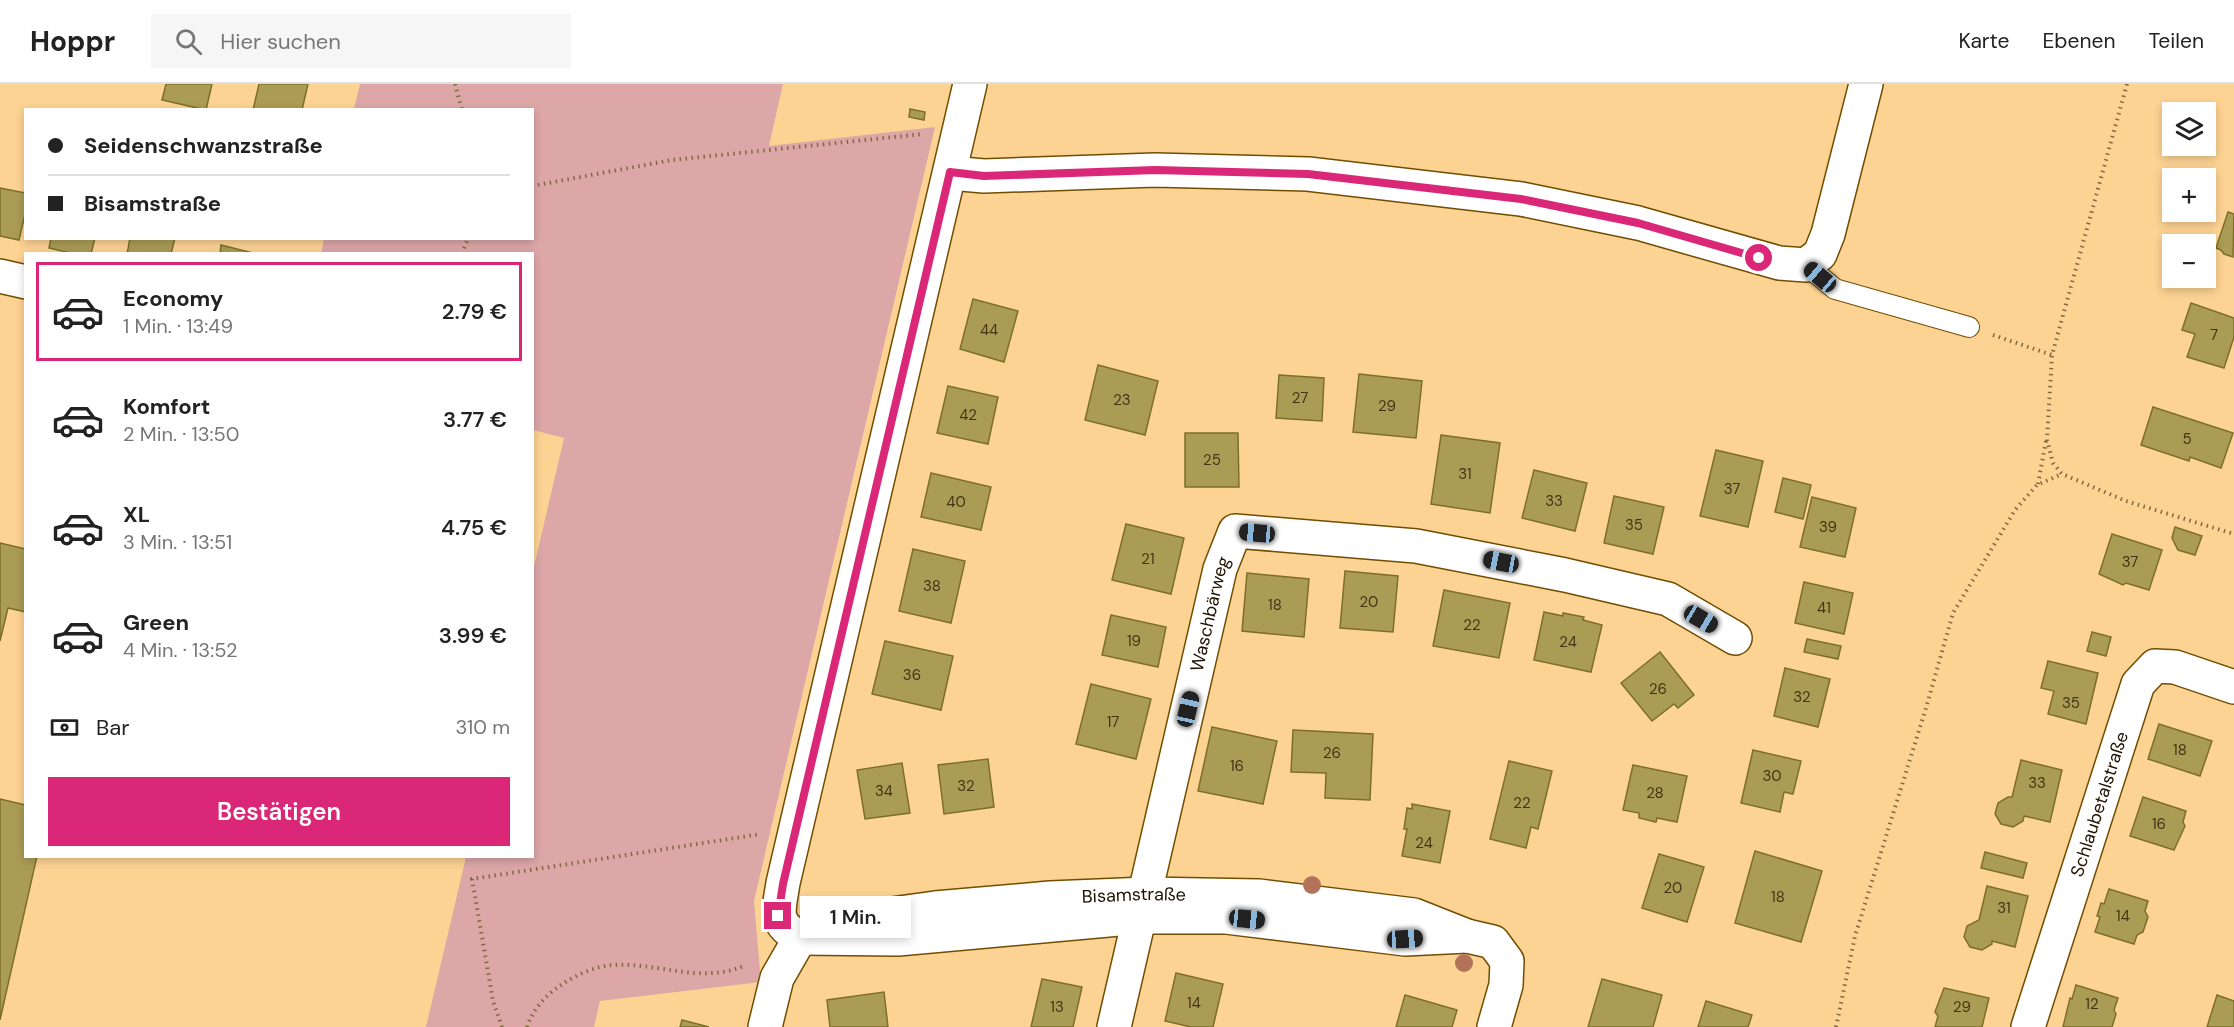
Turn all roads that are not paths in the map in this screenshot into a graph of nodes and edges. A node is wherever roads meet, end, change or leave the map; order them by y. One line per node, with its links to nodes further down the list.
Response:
1 (970, 84): 3 (street)
2 (1866, 84): 4 (street)
3 (950, 172): 4 (street); 11 (street)
4 (1806, 265): 7 (lane)
5 (0, 276): 6 (street)
6 (24, 282)
7 (1969, 327)
8 (1735, 638): 10 (street, Waschbärweg)
9 (2234, 687): 15 (street, Schlaubetalstraße)
10 (1143, 906): 11 (street, Bisamstraße); 13 (street, Waschbärweg); 14 (street, Bisamstraße)
11 (800, 938): 12 (street)
12 (765, 1027)
13 (1114, 1027)
14 (1494, 1027)
15 (2028, 1027)

